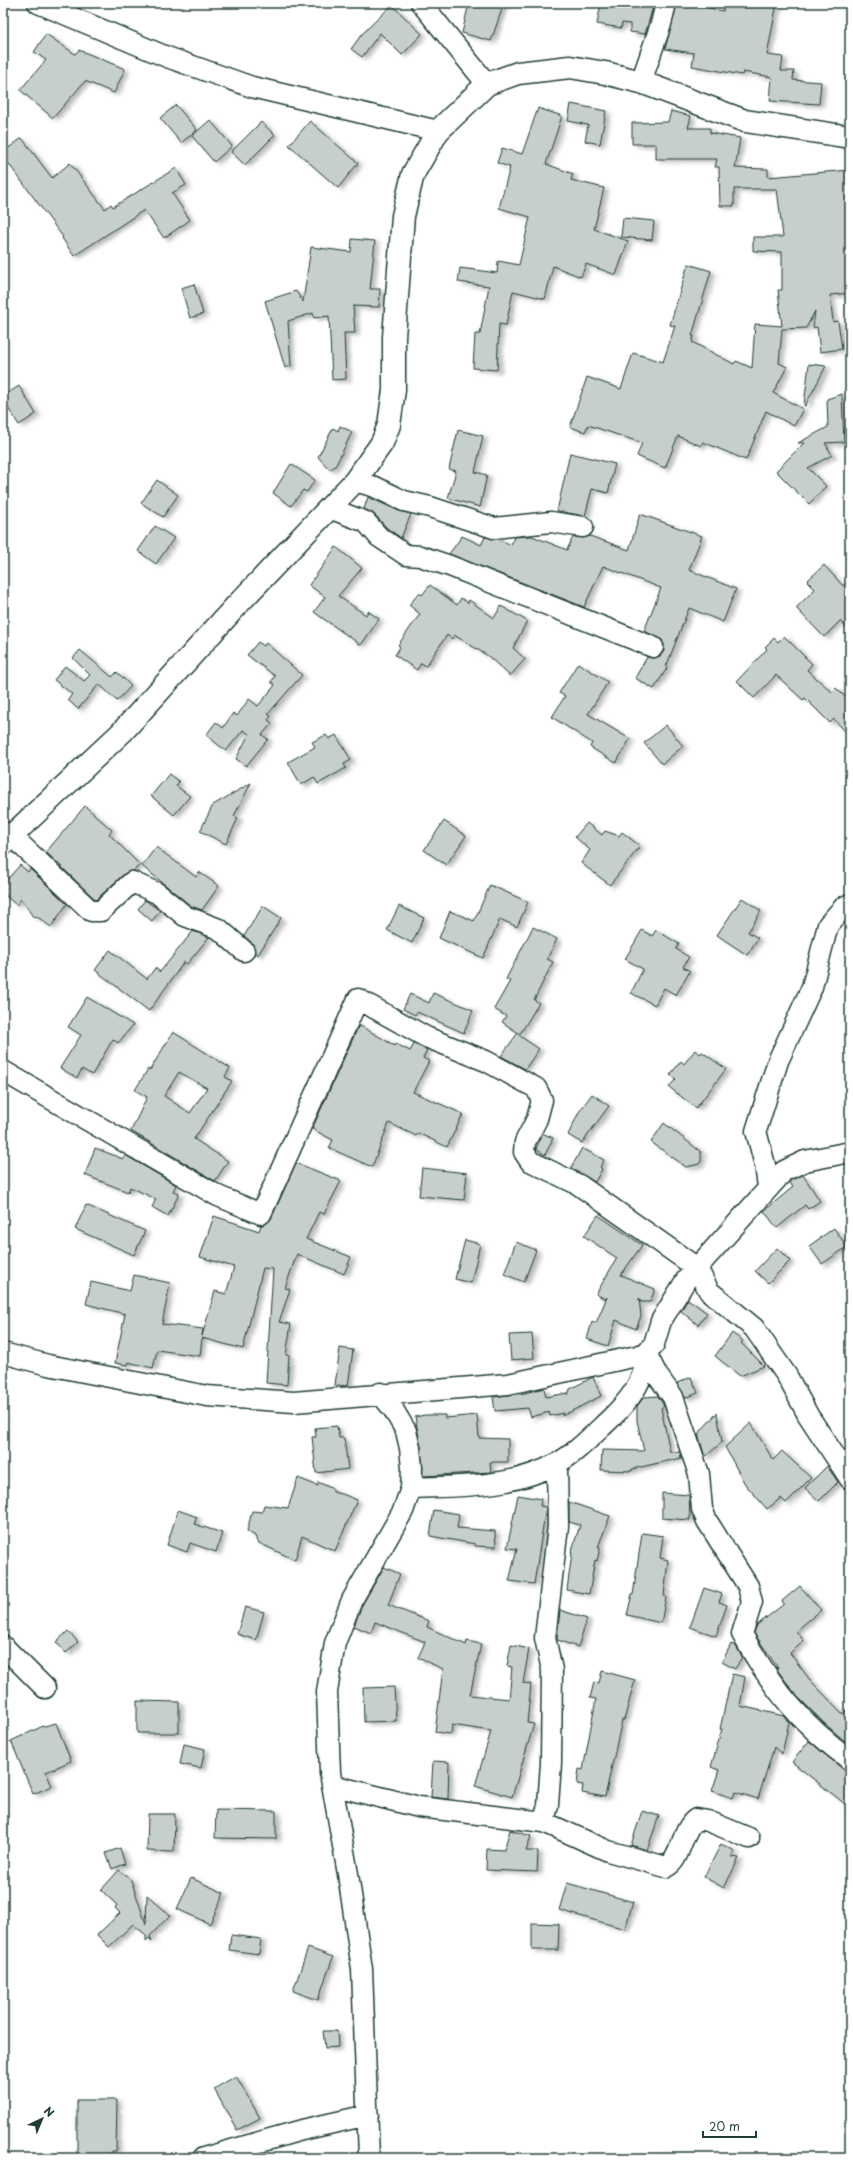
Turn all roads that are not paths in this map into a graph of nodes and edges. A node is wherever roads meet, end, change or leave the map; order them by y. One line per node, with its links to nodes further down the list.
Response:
1 (38, 3): 6 (street)
2 (421, 3): 5 (street)
3 (666, 3): 4 (street)
4 (641, 82): 5 (street); 7 (street)
5 (487, 84): 6 (street)
6 (438, 131): 8 (street)
7 (850, 137)
8 (355, 481): 9 (street); 10 (street)
9 (330, 508): 11 (street); 13 (street)
10 (583, 527)
11 (653, 647)
12 (3, 832): 15 (street)
13 (3, 844)
14 (850, 904): 18 (street)
15 (244, 951)
16 (3, 1071): 19 (street)
17 (850, 1152): 18 (street)
18 (768, 1187): 19 (street)
19 (697, 1268): 21 (street); 24 (street)
20 (3, 1353): 22 (street)
21 (646, 1353): 22 (street); 23 (street); 28 (street)
22 (380, 1393): 25 (street)
23 (557, 1464): 25 (street); 30 (street)
24 (850, 1479)
25 (411, 1488): 29 (street)
26 (3, 1646): 27 (street)
27 (45, 1688)
28 (850, 1760)
29 (332, 1785): 30 (street); 32 (street)
30 (544, 1822): 31 (street)
31 (749, 1838)
32 (368, 2115): 33 (street); 34 (street)
33 (203, 2158)
34 (369, 2158)

